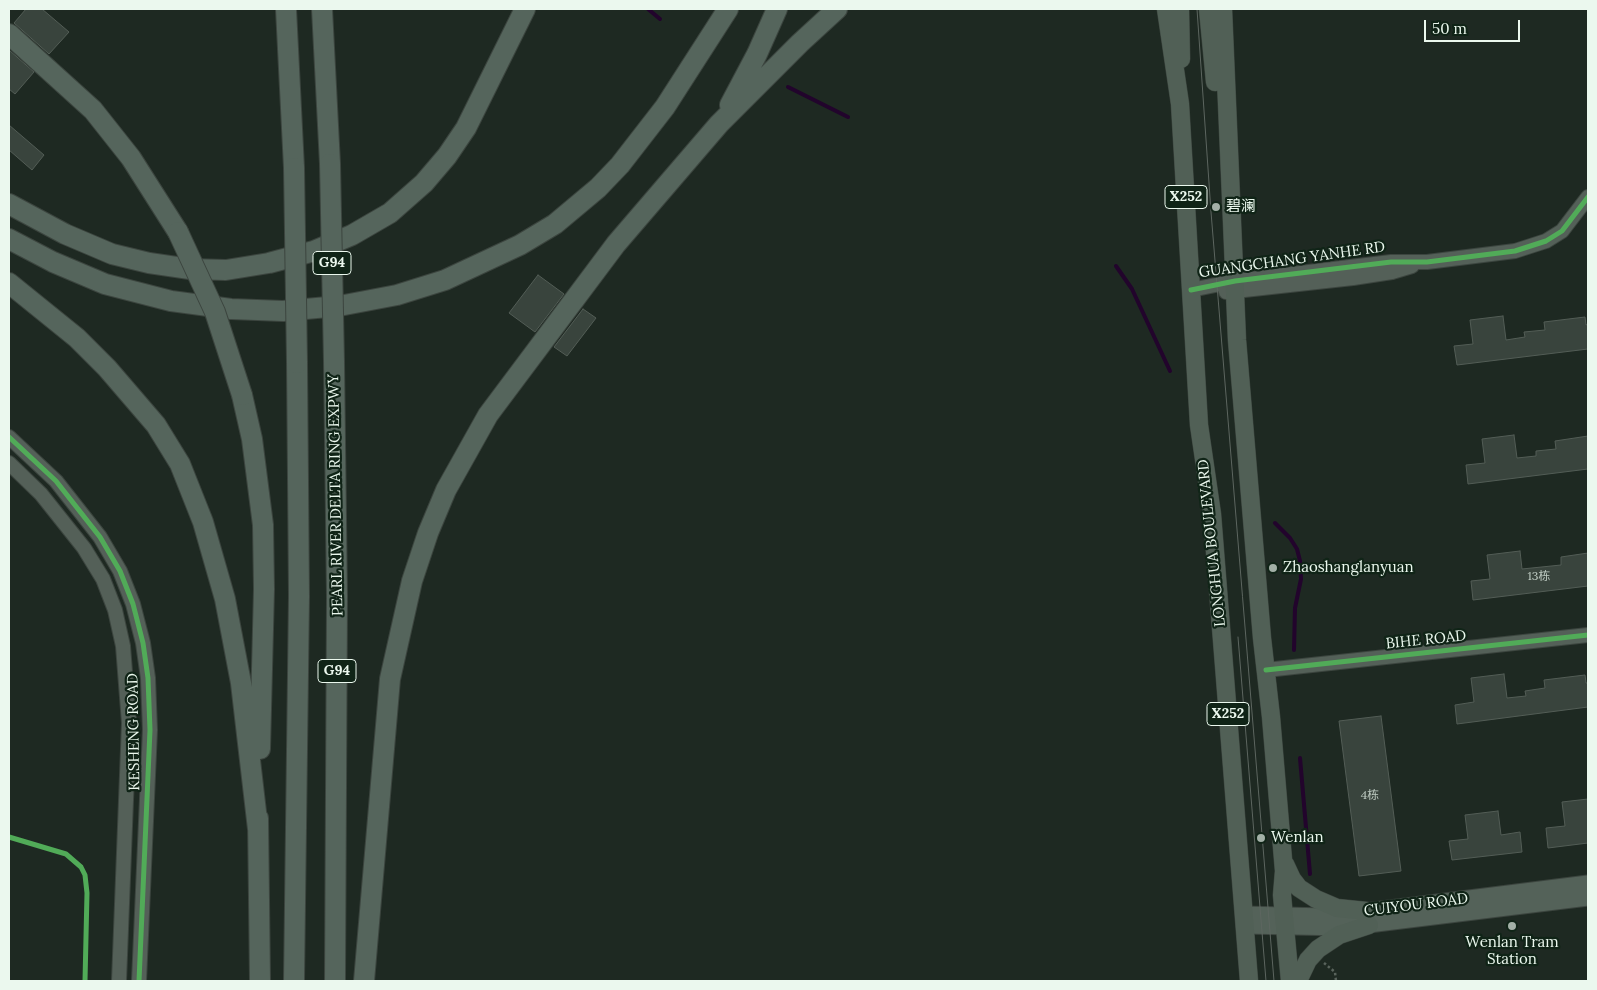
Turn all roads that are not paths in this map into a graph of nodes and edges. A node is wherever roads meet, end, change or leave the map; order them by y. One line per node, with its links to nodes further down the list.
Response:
1 (525, 9): 16 (highway)
2 (728, 9): 17 (highway)
3 (777, 9): 13 (highway)
4 (837, 9): 13 (highway)
5 (1166, 9): 12 (main road, LONGHUA BOULEVARD / X252)
6 (1180, 9): 12 (main road, LONGHUA BOULEVARD / X252)
7 (1208, 9): 14 (main road, X252)
8 (1223, 9): 14 (main road, X252)
9 (322, 17): 36 (highway, PEARL RIVER DELTA RING EXPWY / G94, bridge)
10 (286, 18): 35 (highway, G94, bridge)
11 (9, 34): 25 (highway, bridge)
12 (1180, 104): 20 (main road, LONGHUA BOULEVARD / X252)
13 (719, 124): 37 (highway)
14 (1227, 141): 19 (main road, X252)
15 (1588, 197): 19 (street, GUANGCHANG YANHE RD)
16 (9, 204)
17 (9, 238)
18 (9, 282): 25 (highway)
19 (1235, 287): 20 (street, GUANGCHANG YANHE RD); 24 (main road, X252)
20 (1191, 290): 30 (main road, LONGHUA BOULEVARD / X252)
21 (9, 437): 33 (street, KESHENG ROAD)
22 (9, 463): 32 (street, KESHENG ROAD)
23 (1588, 635): 24 (street, BIHE ROAD)
24 (1266, 670): 26 (main road, X252)
25 (258, 829): 34 (highway)
26 (1283, 857): 29 (main road); 31 (main road, X252)
27 (1588, 883): 29 (main road, CUIYOU ROAD)
28 (1588, 898): 29 (main road, CUIYOU ROAD)
29 (1368, 918): 31 (main road, CUIYOU ROAD); 40 (main road)
30 (1244, 920): 31 (main road, CUIYOU ROAD); 38 (main road, LONGHUA BOULEVARD / X252)
31 (1285, 922): 39 (main road, X252)
32 (119, 981)
33 (139, 981)
34 (260, 981)
35 (294, 981)
36 (335, 981)
37 (364, 981)
38 (1249, 981)
39 (1290, 981)
40 (1298, 981)

